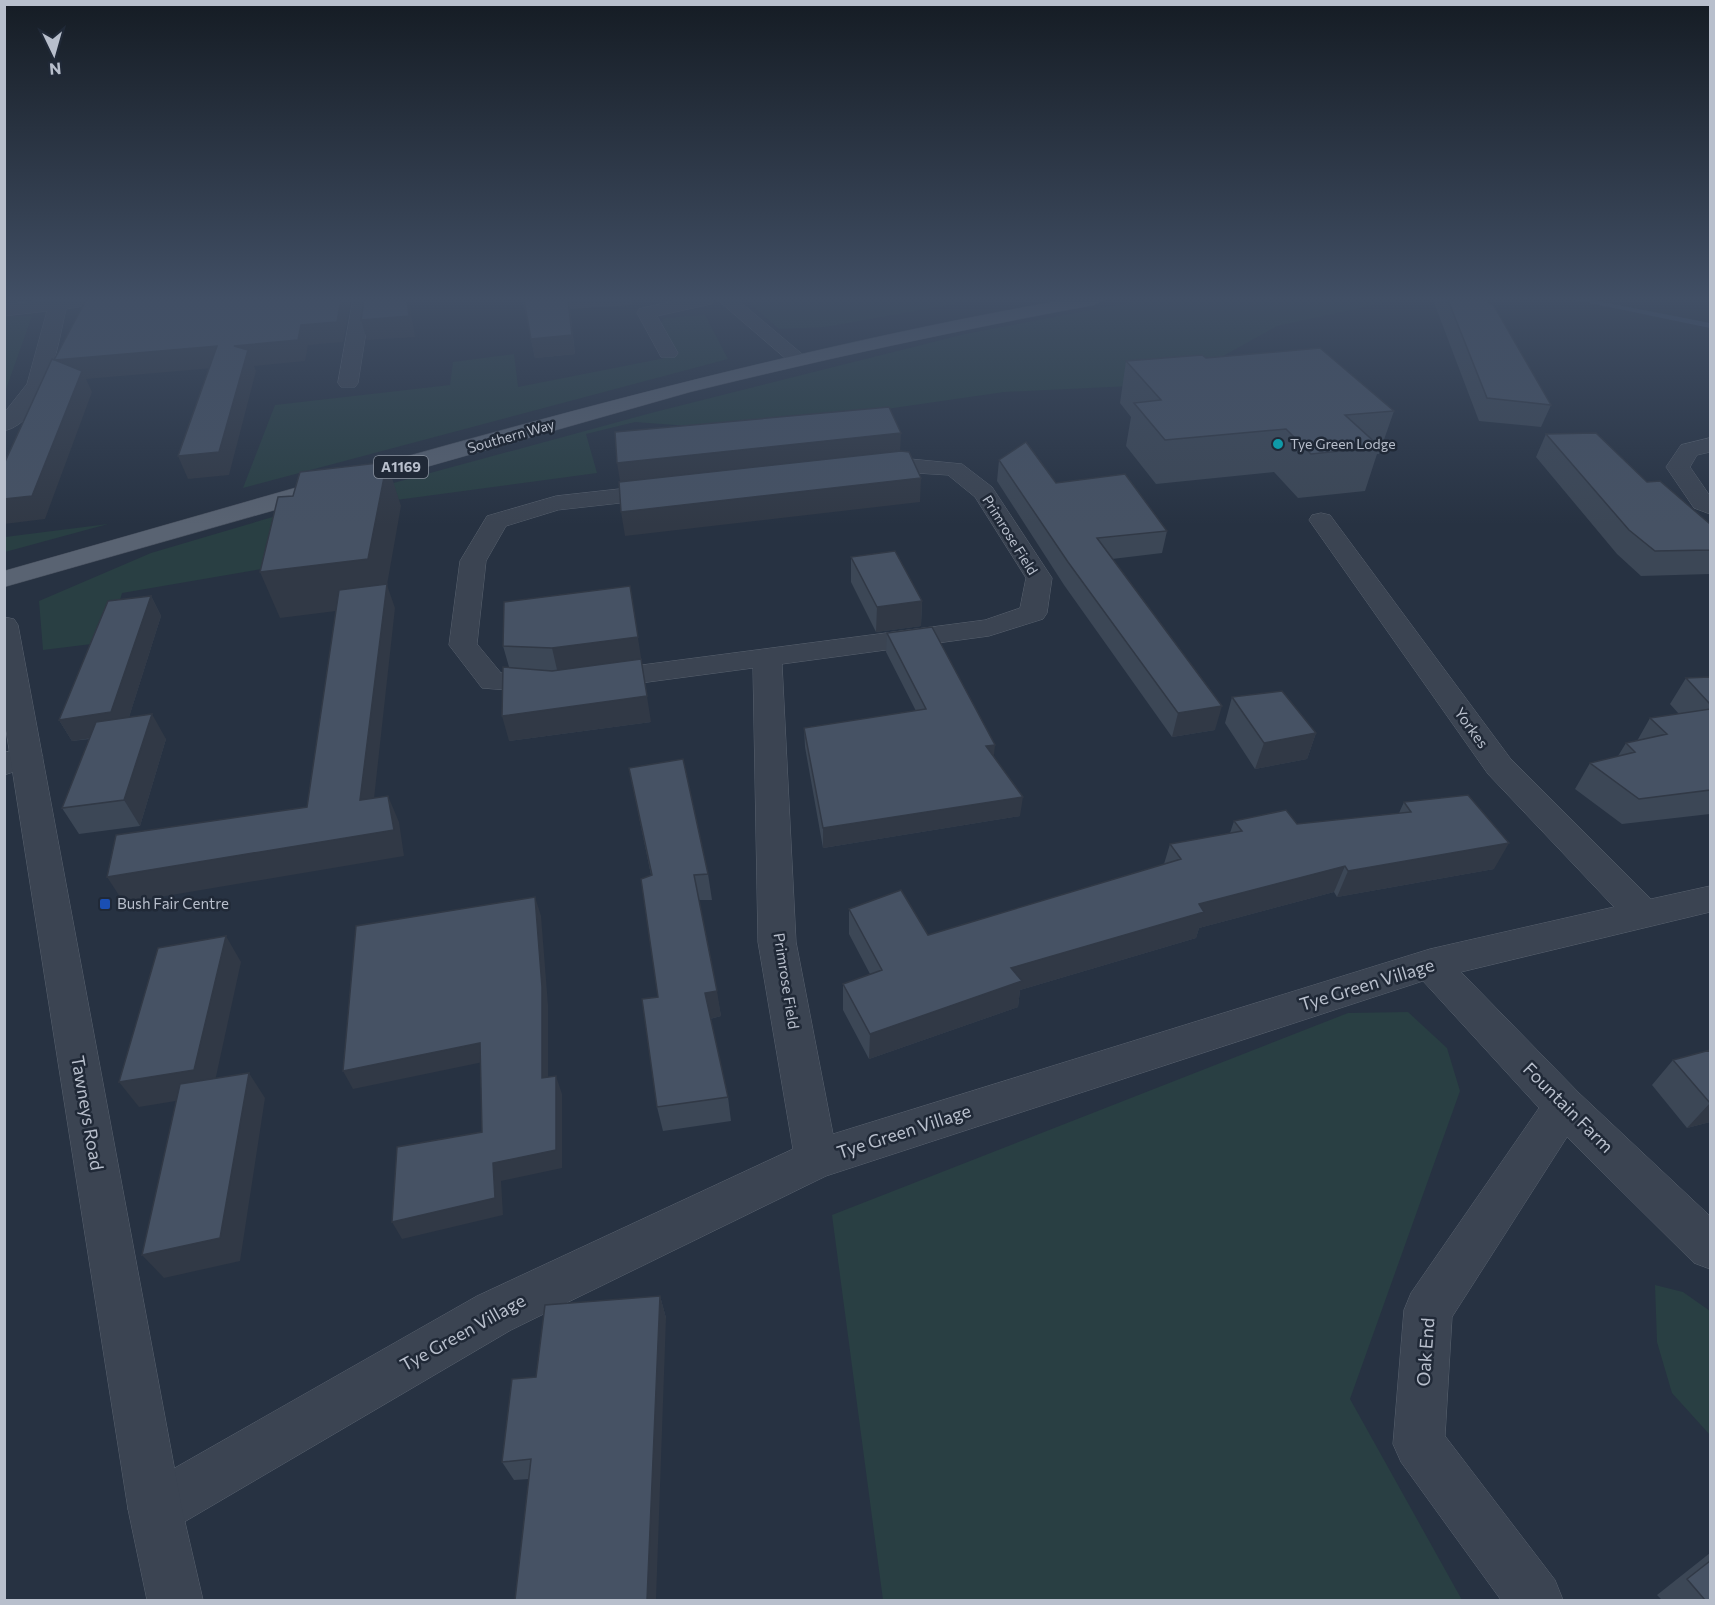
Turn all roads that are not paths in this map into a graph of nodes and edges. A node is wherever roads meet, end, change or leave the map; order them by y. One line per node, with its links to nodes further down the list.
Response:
1 (42, 375): 5 (street)
2 (349, 375): 4 (street)
3 (733, 375): 9 (main road, Southern Way / A1169)
4 (348, 383)
5 (4, 425)
6 (1710, 445): 7 (street)
7 (1710, 507)
8 (1321, 520): 14 (street, Yorkes)
9 (4, 579)
10 (4, 625): 12 (street, Tawneys Road)
11 (767, 657): 11 (street, Primrose Field); 17 (street, Primrose Field)
12 (16, 760): 19 (street, Tawneys Road)
13 (1710, 899): 14 (street, Tye Green Village)
14 (1645, 916): 15 (street, Tye Green Village)
15 (1430, 964): 16 (street, Fountain Farm); 17 (street, Tye Green Village)
16 (1564, 1106): 18 (street, Fountain Farm); 21 (street, Oak End)
17 (816, 1159): 19 (street, Tye Green Village)
18 (1710, 1247)
19 (155, 1509): 20 (street, Tawneys Road)
20 (174, 1600)
21 (1535, 1600)

